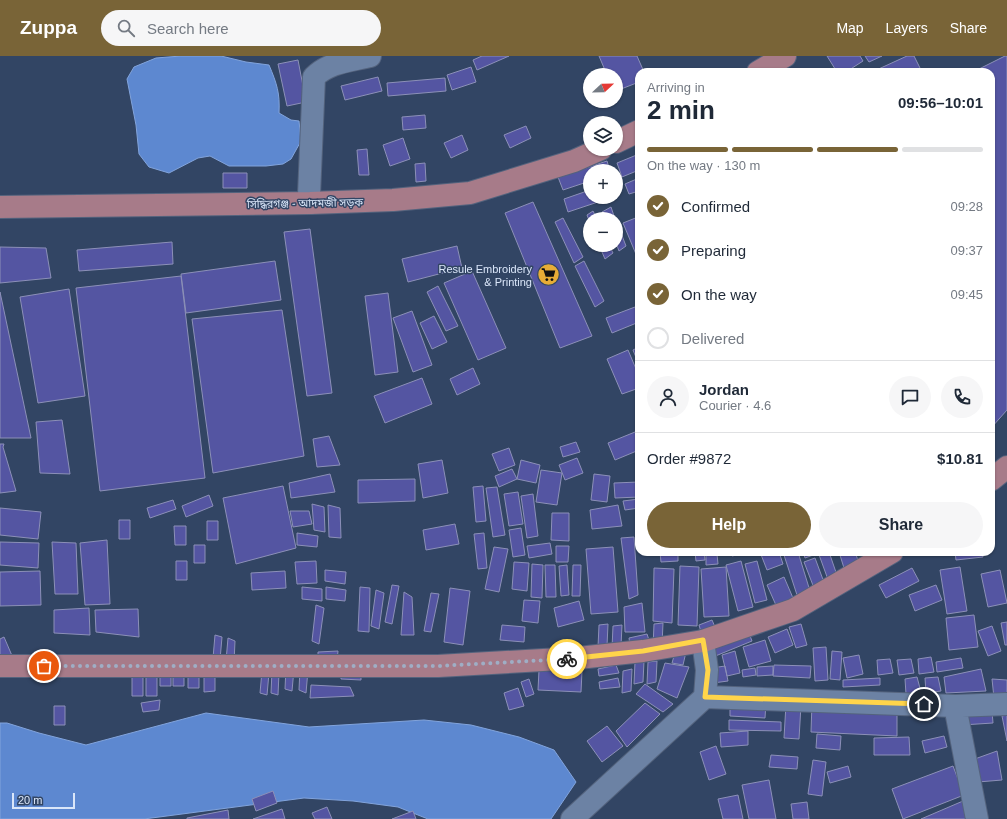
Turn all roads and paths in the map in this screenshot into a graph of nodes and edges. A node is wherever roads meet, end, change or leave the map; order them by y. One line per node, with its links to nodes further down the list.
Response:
1 (370, 56): 7 (street)
2 (785, 56): 3 (main road)
3 (765, 68)
4 (635, 133): 5 (main road)
5 (623, 139)
6 (586, 156): 7 (main road, সিদ্ধিরগঞ্জ - আদমজী সড়ক)
7 (310, 203): 8 (main road, সিদ্ধিরগঞ্জ - আদমজী সড়ক)
8 (0, 207)
9 (1007, 468): 10 (main road)
10 (995, 477)
11 (885, 556): 12 (main road)
12 (703, 640): 13 (main road); 14 (street)
13 (0, 666)
14 (705, 697): 16 (street); 17 (street)
15 (1007, 704): 16 (street)
16 (955, 706): 18 (street)
17 (572, 819)
18 (977, 819)

